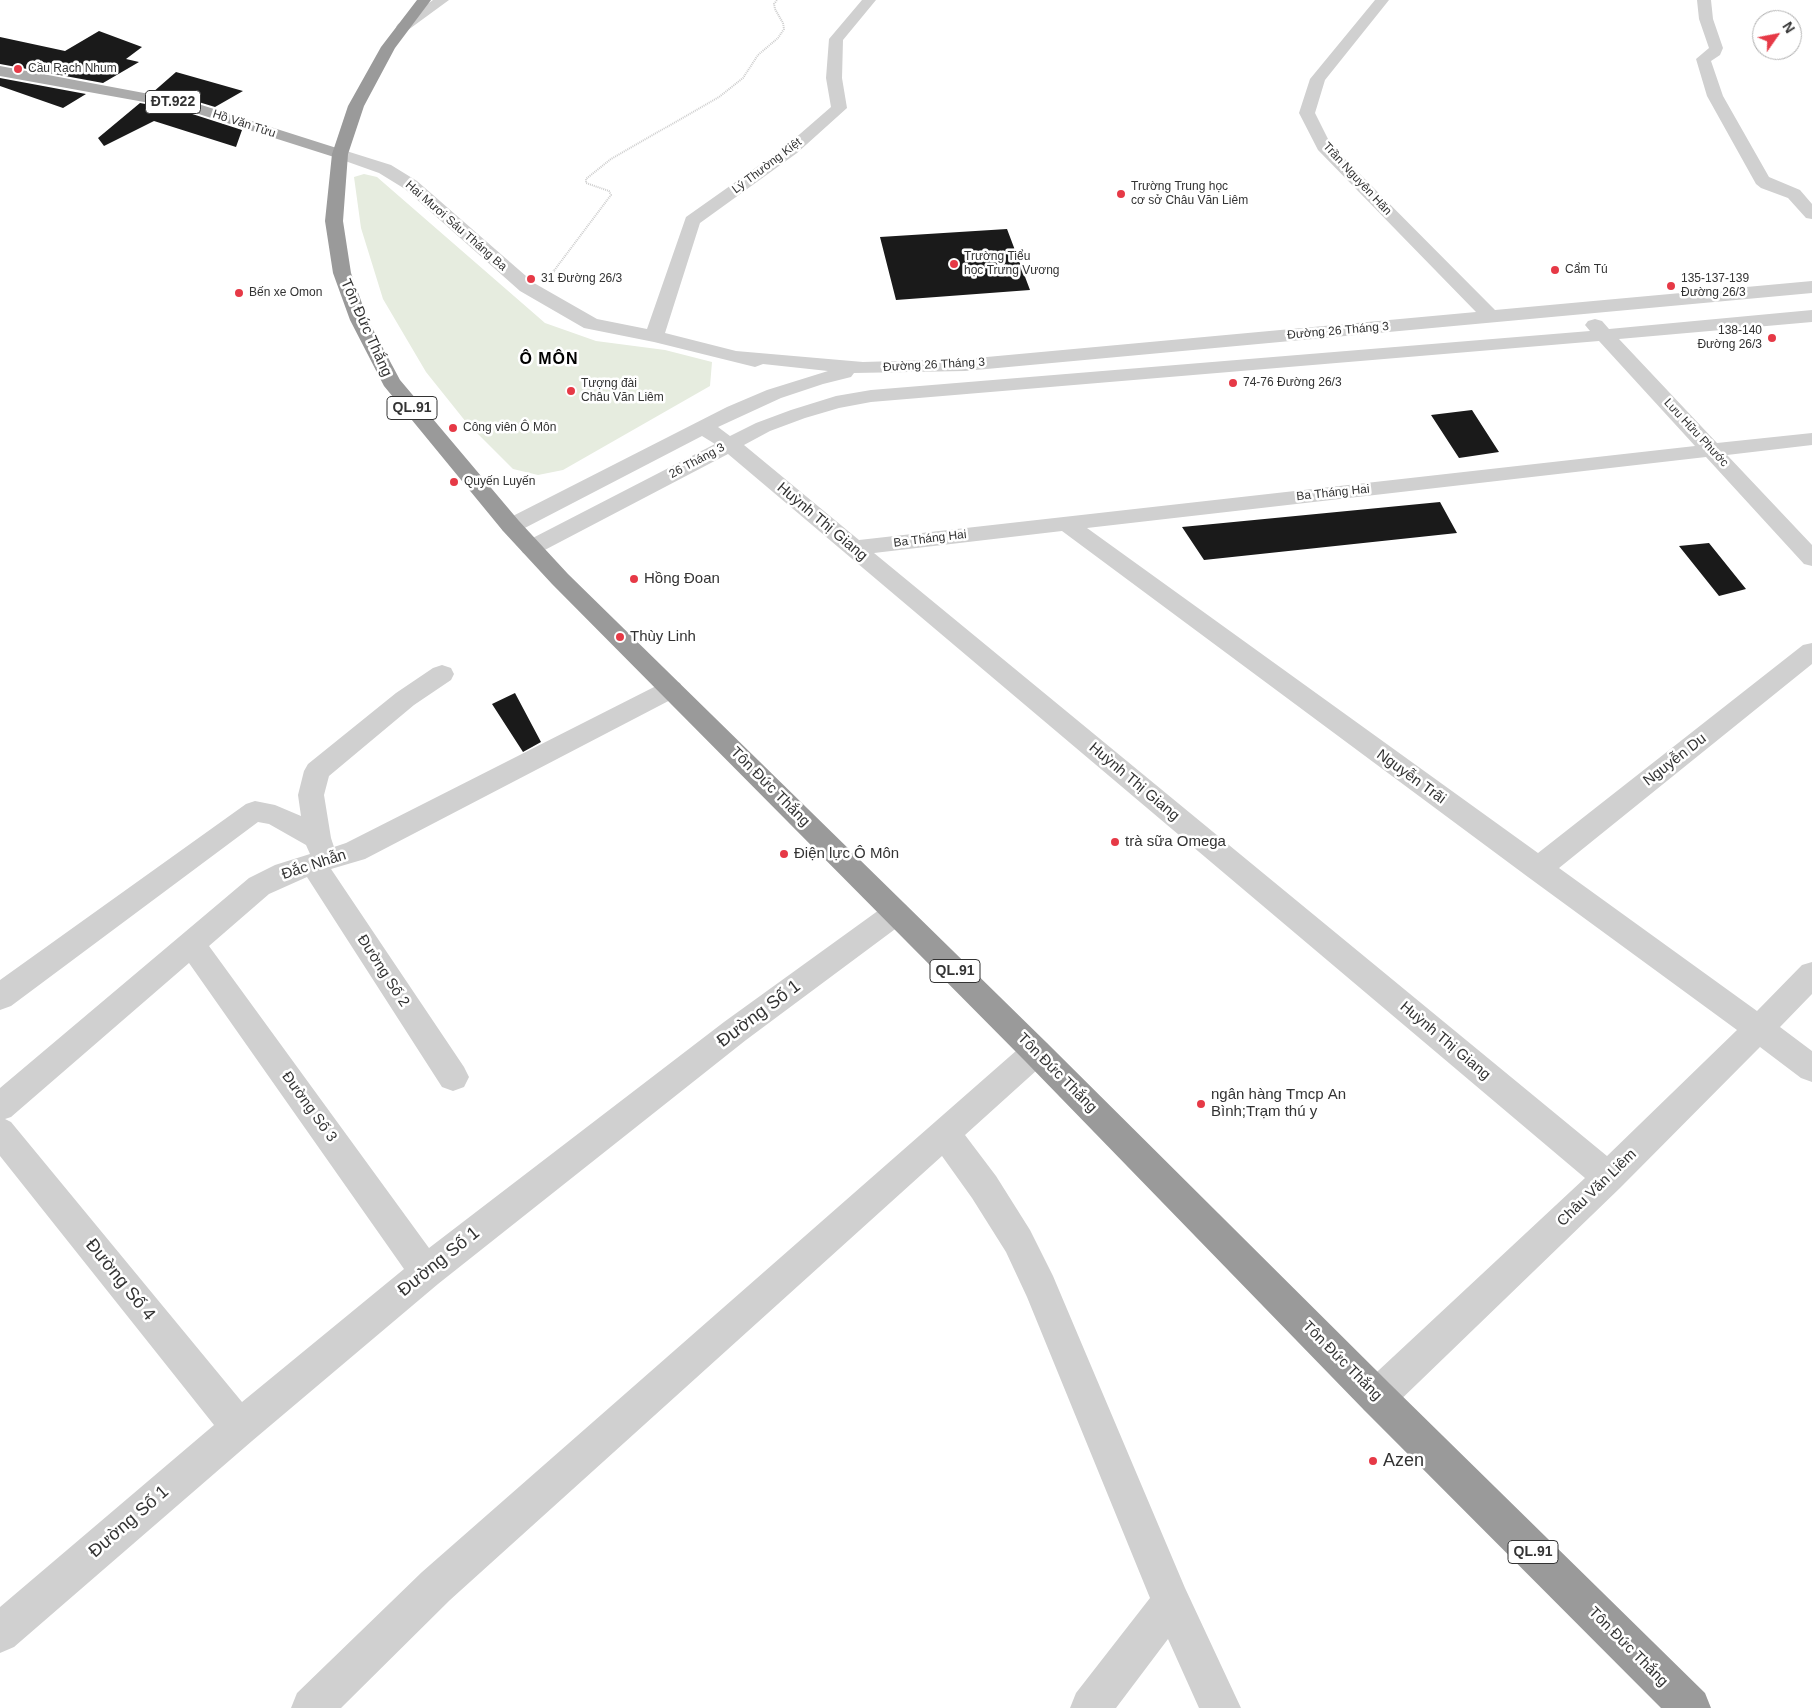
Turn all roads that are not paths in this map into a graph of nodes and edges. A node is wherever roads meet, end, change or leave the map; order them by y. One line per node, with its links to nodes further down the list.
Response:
1 (424, 0): 6 (highway, Tôn Đức Thắng / QL.91)
2 (442, 0): 6 (street)
3 (870, 0): 15 (street, Lý Thường Kiệt)
4 (1382, 0): 13 (street, Trần Nguyên Hãn)
5 (1704, 0): 9 (street)
6 (403, 27): 8 (highway, Tôn Đức Thắng / QL.91)
7 (0, 71): 8 (main road, Hồ Văn Tửu / ĐT.922)
8 (340, 154): 15 (street, Hai Mươi Sáu Tháng Ba); 26 (highway, Tôn Đức Thắng / QL.91)
9 (1812, 214)
10 (1812, 287): 11 (street, Đường 26 Tháng 3)
11 (1579, 309): 13 (street, Đường 26 Tháng 3); 14 (street, Lưu Hữu Phước)
12 (1812, 316): 14 (street, Đường 26 Tháng 3)
13 (1491, 317): 17 (street, Đường 26 Tháng 3)
14 (1605, 335): 19 (street, Đường 26 Tháng 3); 24 (street, Lưu Hữu Phước)
15 (654, 336): 16 (street, Hai Mươi Sáu Tháng Ba)
16 (738, 356): 17 (street, Hai Mươi Sáu Tháng Ba); 18 (street, Hai Mươi Sáu Tháng Ba); 20 (street, 26 Tháng 3)
17 (863, 368): 18 (street, 26 Tháng 3)
18 (817, 379): 19 (street, Hai Mươi Sáu Tháng Ba); 20 (street, 26 Tháng 3)
19 (872, 396): 23 (street, 26 Tháng 3)
20 (734, 411): 21 (street, 26 Tháng 3)
21 (703, 427): 23 (street, Huỳnh Thị Giang); 26 (street, 26 Tháng 3)
22 (1812, 439): 24 (street, Ba Tháng Hai)
23 (729, 444): 27 (street, 26 Tháng 3); 28 (street, Huỳnh Thị Giang)
24 (1712, 450): 25 (street, Ba Tháng Hai); 29 (street, Lưu Hữu Phước)
25 (1065, 523): 28 (street, Ba Tháng Hai); 34 (street, Nguyễn Trãi)
26 (511, 526): 27 (highway, Tôn Đức Thắng / QL.91)
27 (531, 548): 32 (highway, Tôn Đức Thắng / QL.91)
28 (853, 548): 46 (street, Huỳnh Thị Giang)
29 (1812, 559)
30 (1812, 651): 34 (street, Nguyễn Du)
31 (442, 674): 33 (street)
32 (671, 689): 33 (street, Đắc Nhẫn); 35 (highway, Tôn Đức Thắng / QL.91)
33 (319, 854): 36 (street, Đắc Nhẫn); 38 (street); 42 (street, Đường Số 2)
34 (1538, 869): 39 (street, Nguyễn Trãi)
35 (896, 913): 40 (highway, Tôn Đức Thắng / QL.91); 47 (street, Đường Số 1)
36 (191, 943): 43 (street, Đắc Nhẫn); 47 (street, Đường Số 3)
37 (1812, 974): 39 (street, Châu Văn Liêm)
38 (0, 997)
39 (1758, 1030): 41 (street, Nguyễn Trãi); 46 (street, Châu Văn Liêm)
40 (1036, 1052): 45 (street); 48 (highway, Tôn Đức Thắng / QL.91)
41 (1812, 1068)
42 (454, 1077)
43 (0, 1107)
44 (0, 1132): 49 (street, Đường Số 4)
45 (945, 1133): 50 (street); 52 (street)
46 (1608, 1177): 48 (street, Châu Văn Liêm)
47 (426, 1272): 49 (street, Đường Số 1)
48 (1377, 1397): 55 (highway, Tôn Đức Thắng / QL.91)
49 (240, 1428): 51 (street, Đường Số 1)
50 (1172, 1602): 53 (street); 54 (street)
51 (0, 1633)
52 (312, 1708)
53 (1091, 1708)
54 (1220, 1708)
55 (1690, 1708)

